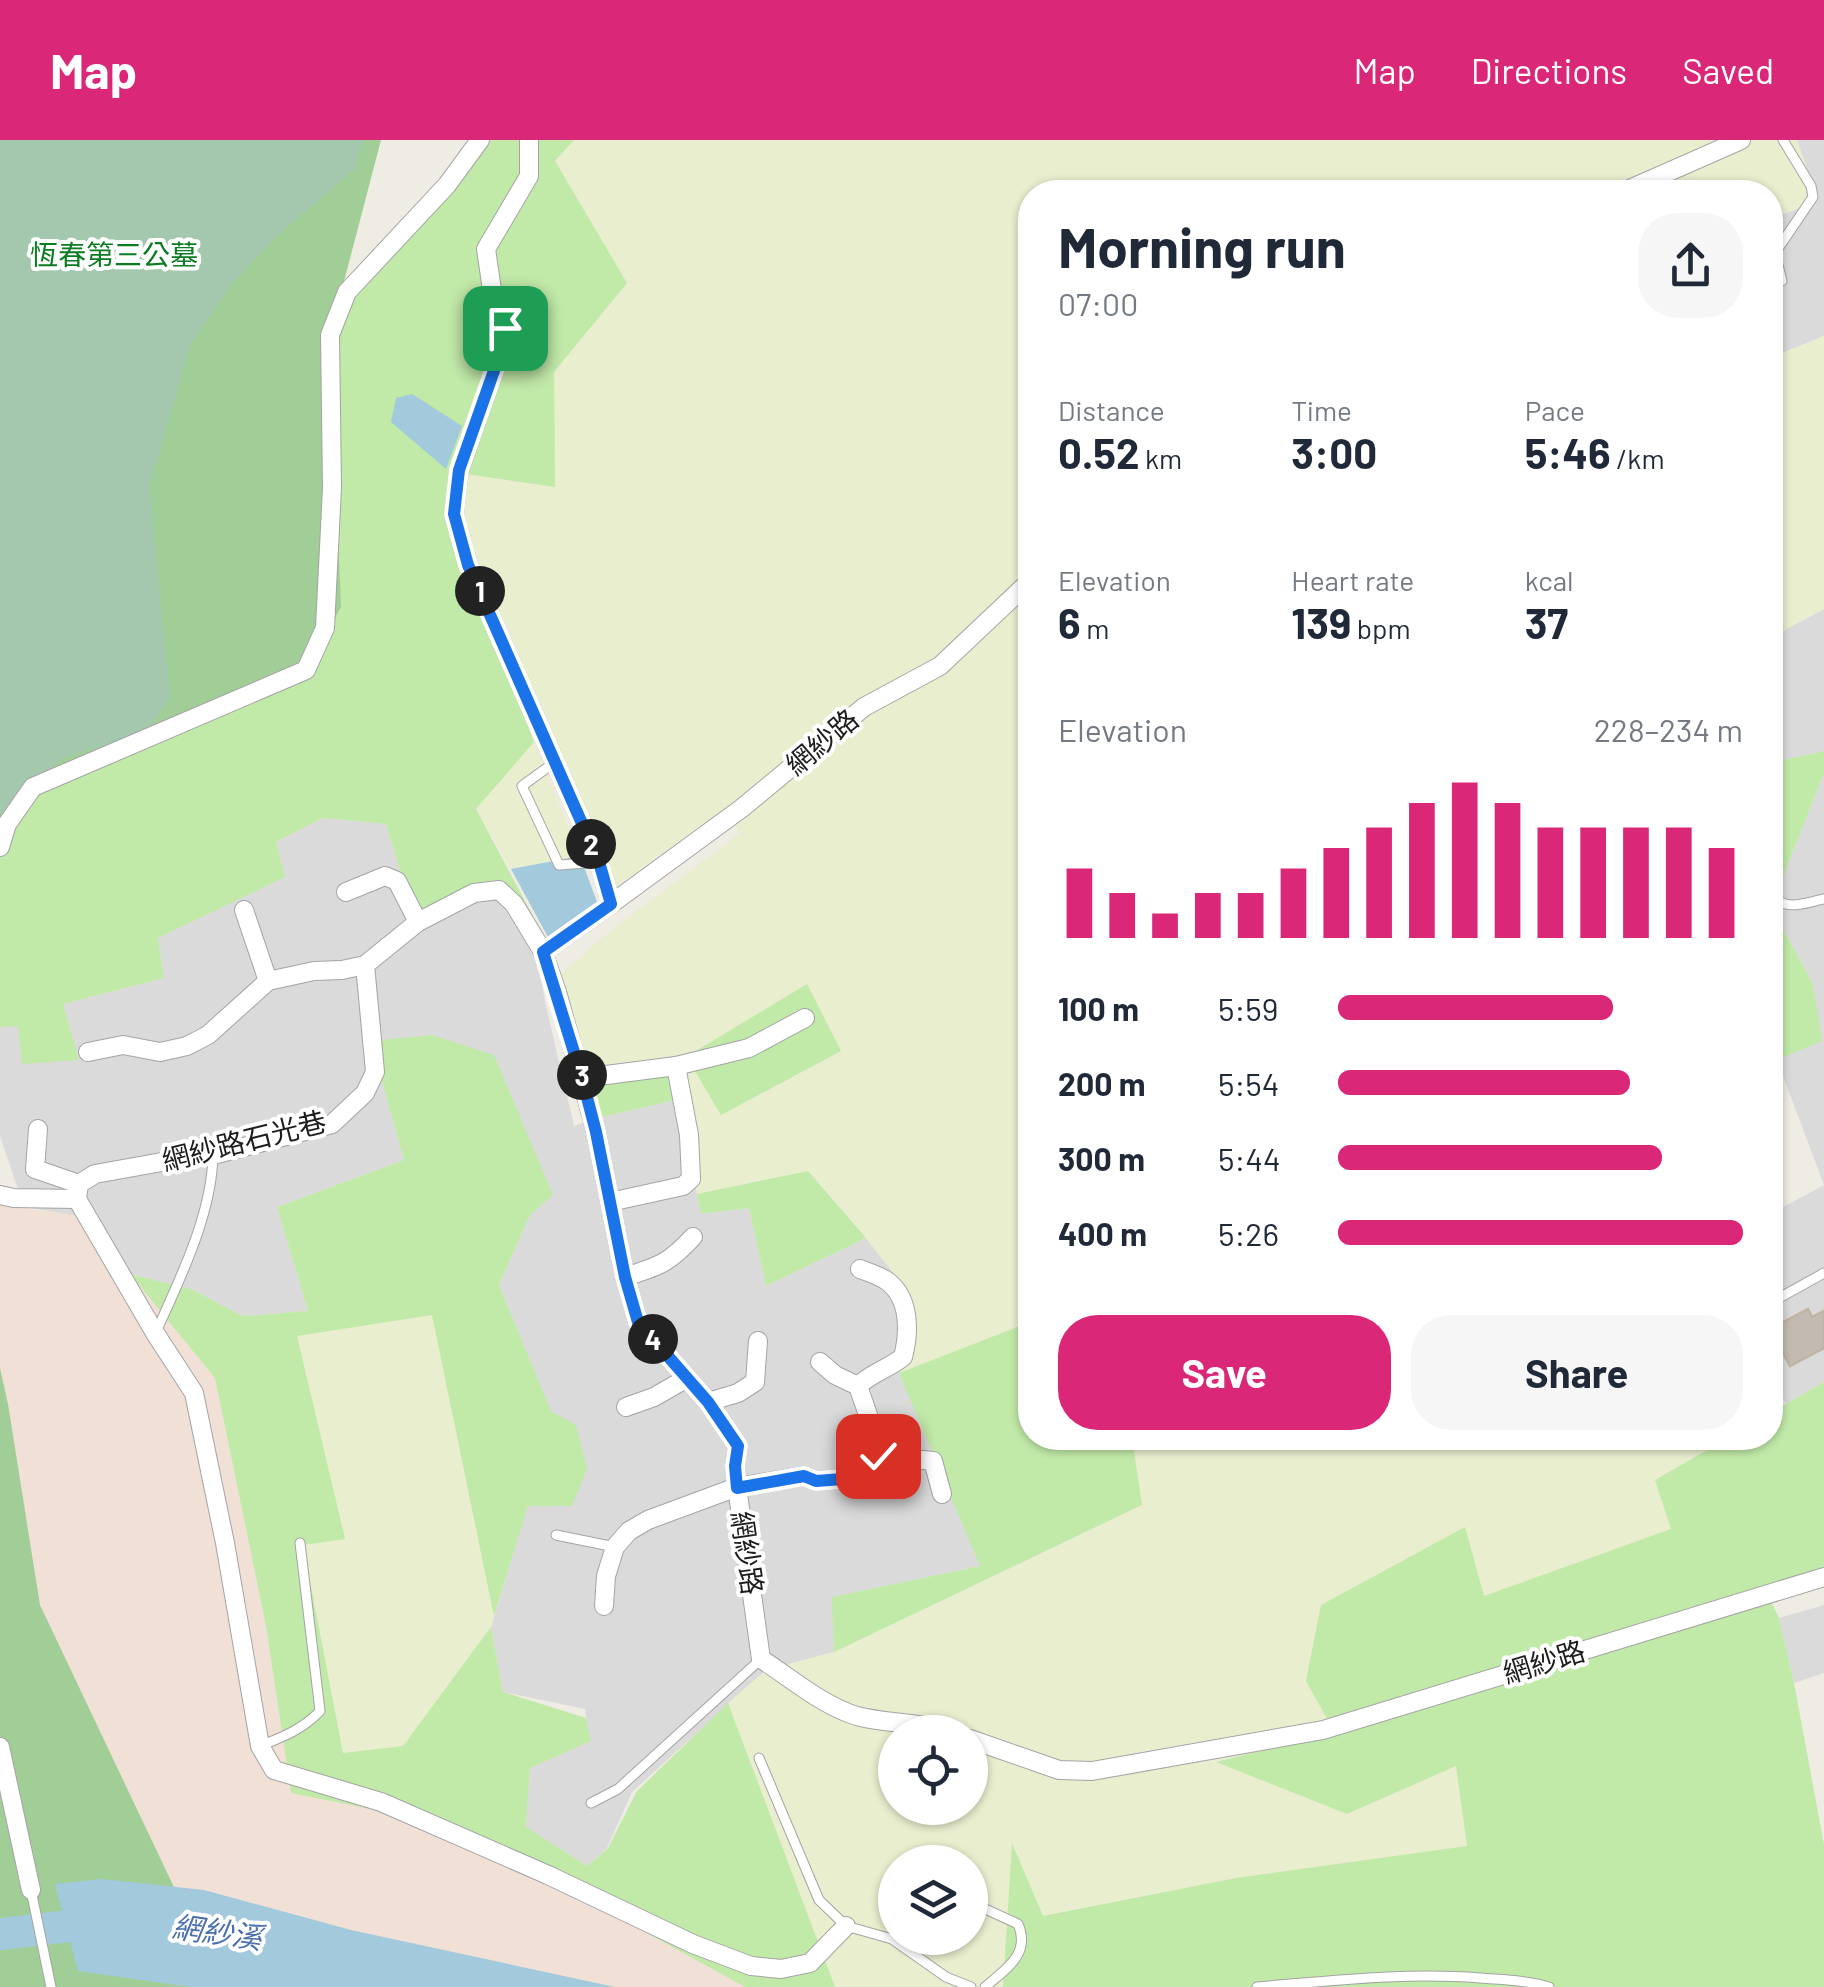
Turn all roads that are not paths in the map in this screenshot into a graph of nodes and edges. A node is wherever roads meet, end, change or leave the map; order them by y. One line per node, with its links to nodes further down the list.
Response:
1 (480, 140): 9 (street)
2 (529, 140): 8 (street)
3 (1783, 140): 6 (lane)
4 (1731, 142): 5 (street)
5 (1649, 180)
6 (1783, 241)
7 (1018, 592): 13 (street, 網紗路)
8 (555, 762): 10 (street); 10 (lane)
9 (0, 847)
10 (599, 862): 13 (street)
11 (346, 892): 16 (street)
12 (1824, 899): 14 (lane)
13 (611, 904): 17 (street, 網紗路)
14 (1783, 904)
15 (244, 910): 19 (street)
16 (418, 922): 17 (street); 18 (street)
17 (543, 952): 23 (street, 網紗路)
18 (366, 965): 19 (street); 25 (street, 網紗路石光巷)
19 (268, 981): 21 (street)
20 (806, 1018): 22 (street)
21 (88, 1052)
22 (676, 1066): 23 (street); 28 (street)
23 (582, 1078): 28 (street, 網紗路)
24 (38, 1129): 26 (street)
25 (213, 1155): 26 (street, 網紗路石光巷); 34 (lane)
26 (78, 1192): 27 (street, 網紗路石光巷); 34 (street)
27 (0, 1195)
28 (610, 1202): 32 (street, 網紗路)
29 (693, 1237): 32 (street)
30 (860, 1269): 38 (street)
31 (1824, 1273): 33 (lane)
32 (625, 1277): 37 (street, 網紗路)
33 (1783, 1296)
34 (155, 1333): 52 (street)
35 (758, 1341): 39 (street)
36 (820, 1362): 38 (street)
37 (687, 1378): 39 (street, 網紗路); 40 (street)
38 (858, 1386): 41 (street)
39 (708, 1402): 42 (street, 網紗路)
40 (626, 1407)
41 (878, 1456): 42 (street); 43 (street)
42 (737, 1488): 46 (street); 49 (street, 網紗路)
43 (942, 1494)
44 (556, 1535): 46 (lane)
45 (300, 1542): 52 (lane)
46 (615, 1548): 48 (street)
47 (1824, 1577): 51 (street, 網紗路)
48 (604, 1606)
49 (762, 1659): 50 (street); 55 (lane)
50 (878, 1719)
51 (988, 1745)
52 (260, 1746): 58 (street)
53 (0, 1747): 56 (street)
54 (759, 1758): 58 (lane)
55 (591, 1803)
56 (31, 1890): 60 (lane)
57 (988, 1910): 62 (lane)
58 (846, 1926): 61 (lane)
59 (1482, 1983): 63 (lane); 64 (lane)
60 (51, 1987)
61 (971, 1987)
62 (985, 1987)
63 (1257, 1987)
64 (1549, 1987)

